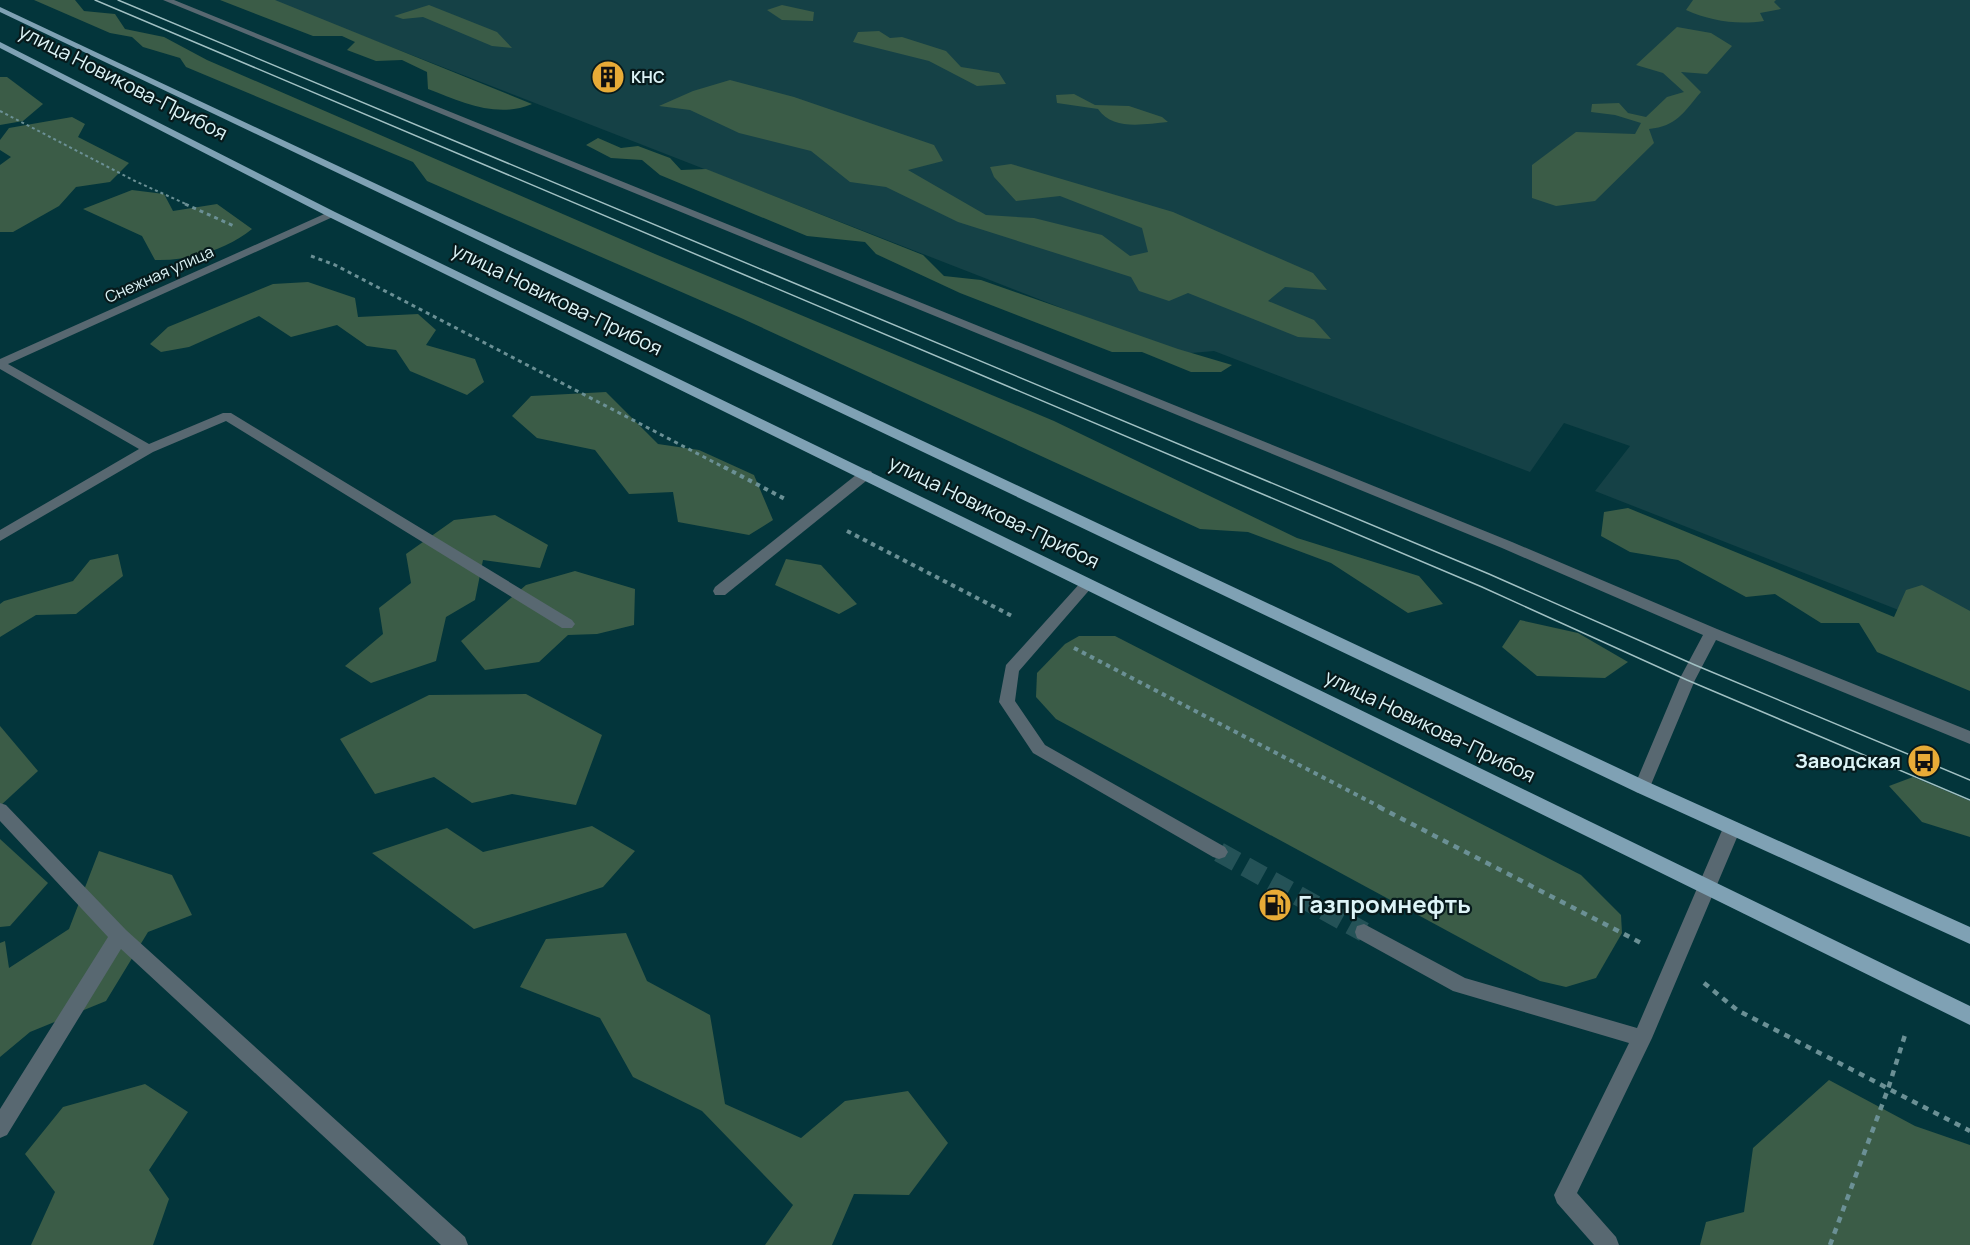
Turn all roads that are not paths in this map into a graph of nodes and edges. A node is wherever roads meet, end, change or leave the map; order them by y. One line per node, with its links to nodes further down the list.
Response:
1 (167, 0): 12 (street)
2 (0, 9): 14 (main road, улица Новикова-Прибоя)
3 (0, 45): 4 (main road, улица Новикова-Прибоя)
4 (331, 214): 5 (street, Снежная улица); 7 (main road, улица Новикова-Прибоя)
5 (0, 364): 6 (street)
6 (148, 449): 8 (street); 11 (street)
7 (867, 474): 9 (main road, улица Новикова-Прибоя); 10 (street)
8 (0, 536)
9 (1087, 584): 17 (street); 18 (main road, улица Новикова-Прибоя)
10 (720, 591)
11 (567, 624)
12 (1712, 633): 13 (street); 14 (street)
13 (1970, 738)
14 (1642, 787): 16 (main road, улица Новикова-Прибоя)
15 (0, 810): 20 (street)
16 (1732, 828): 18 (street); 21 (main road, улица Новикова-Прибоя)
17 (1219, 852)
18 (1708, 886): 22 (main road, улица Новикова-Прибоя); 23 (street)
19 (1364, 932): 23 (street)
20 (119, 936): 24 (street); 25 (street)
21 (1970, 936)
22 (1970, 1016)
23 (1642, 1038): 26 (street)
24 (0, 1128)
25 (457, 1245)
26 (1608, 1245)

